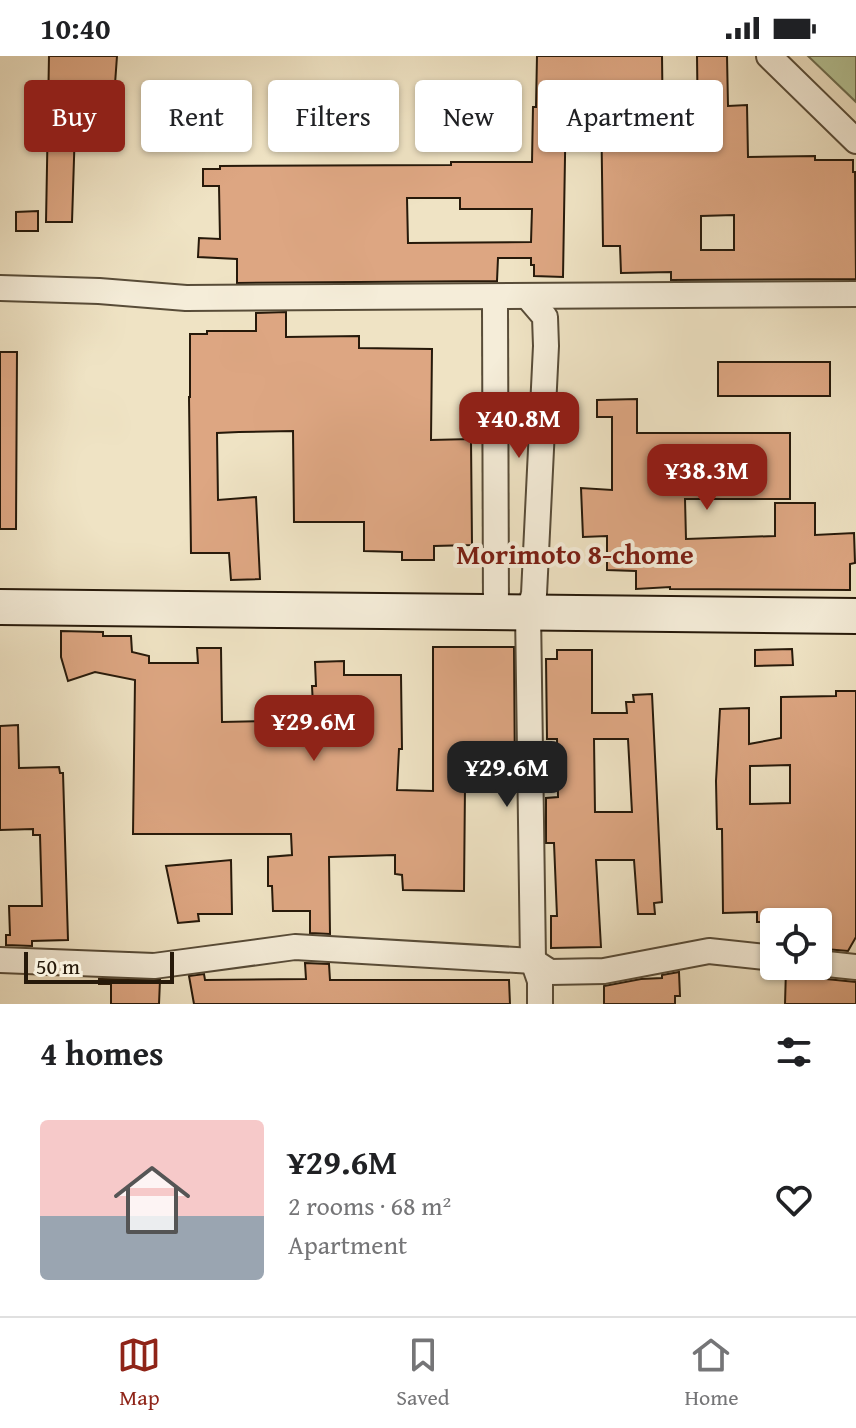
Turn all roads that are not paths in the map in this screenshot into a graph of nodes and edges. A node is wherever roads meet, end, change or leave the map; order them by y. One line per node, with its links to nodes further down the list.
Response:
1 (769, 56): 2 (street)
2 (856, 141)
3 (0, 288): 5 (street)
4 (856, 294): 5 (street)
5 (527, 296): 8 (street)
6 (495, 308): 8 (street)
7 (0, 607): 8 (street)
8 (512, 612): 9 (street); 12 (street)
9 (856, 616)
10 (760, 956): 12 (street)
11 (0, 960): 12 (street)
12 (533, 961): 15 (street)
13 (832, 964): 14 (street)
14 (856, 967)
15 (540, 1004)

